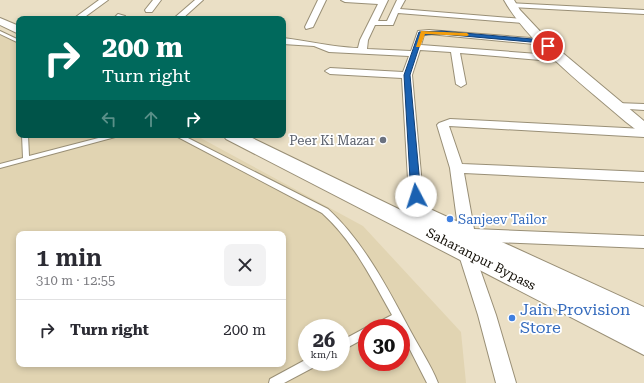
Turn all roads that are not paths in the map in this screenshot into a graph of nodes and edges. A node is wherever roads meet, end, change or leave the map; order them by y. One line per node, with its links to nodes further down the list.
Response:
1 (104, 0): 13 (street)
2 (157, 0): 8 (street)
3 (199, 0): 14 (street)
4 (322, 0): 19 (street)
5 (345, 0): 7 (street)
6 (401, 0): 10 (street)
7 (383, 1): 18 (street)
8 (149, 10)
9 (515, 10): 10 (street); 11 (street); 15 (street); 24 (street)
10 (396, 11): 18 (street)
11 (644, 12)
12 (0, 14): 17 (main road)
13 (81, 16)
14 (180, 16)
15 (644, 19)
16 (0, 21): 20 (main road)
17 (16, 22)
18 (372, 23): 25 (street)
19 (309, 27)
20 (16, 29)
21 (0, 32): 22 (lane)
22 (16, 40)
23 (286, 41): 25 (street)
24 (544, 42): 26 (street); 28 (street)
25 (362, 50): 26 (street)
26 (415, 50): 27 (street); 30 (street)
27 (455, 50): 28 (street); 31 (street)
28 (564, 59): 32 (street)
29 (330, 71): 30 (street)
30 (407, 75): 45 (street)
31 (461, 84)
32 (616, 106): 33 (street); 34 (street)
33 (644, 107)
34 (644, 129)
35 (644, 133): 43 (street)
36 (25, 138): 41 (lane)
37 (106, 138): 41 (lane)
38 (183, 138): 48 (lane)
39 (238, 138): 47 (main road, Saharanpur Bypass)
40 (260, 138): 45 (main road)
41 (26, 159): 42 (lane)
42 (0, 166)
43 (457, 168): 44 (street); 47 (street)
44 (644, 177)
45 (415, 212): 47 (main road)
46 (644, 242): 47 (street)
47 (467, 244): 50 (main road); 51 (main road, Saharanpur Bypass); 55 (street)
48 (398, 317): 49 (lane); 54 (lane)
49 (394, 319)
50 (644, 320)
51 (644, 340)
52 (298, 370): 53 (lane)
53 (274, 383)
54 (433, 383)
55 (506, 383)

